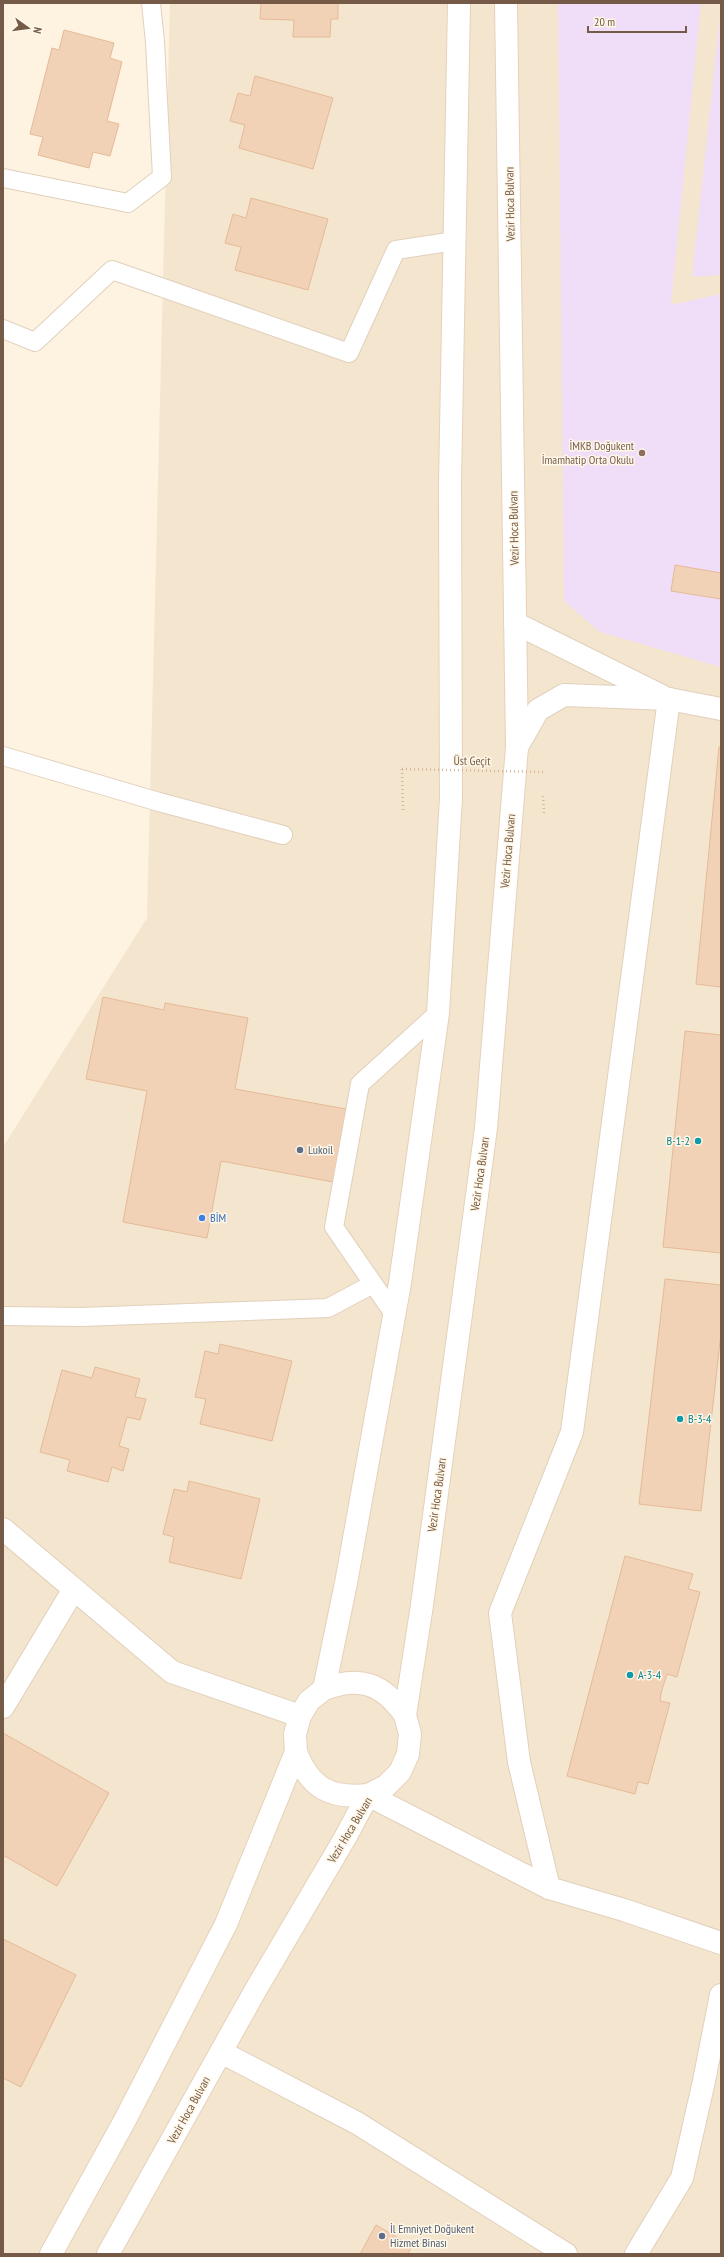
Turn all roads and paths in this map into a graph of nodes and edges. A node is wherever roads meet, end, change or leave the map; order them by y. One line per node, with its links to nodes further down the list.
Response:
1 (151, 3): 4 (lane)
2 (459, 3): 5 (main road)
3 (506, 3): 7 (main road, Vezir Hoca Bulvarı)
4 (3, 178)
5 (455, 241): 6 (lane); 15 (main road)
6 (3, 329)
7 (515, 623): 8 (main road); 10 (main road, Vezir Hoca Bulvarı)
8 (668, 699): 9 (main road); 10 (main road); 27 (main road)
9 (721, 709)
10 (517, 747): 23 (main road, Vezir Hoca Bulvarı)
11 (3, 756): 14 (lane)
12 (543, 772): 13 (path, Üst Geçit, bridge)
13 (403, 810)
14 (283, 835)
15 (438, 1013): 16 (lane); 17 (main road)
16 (373, 1284): 17 (lane); 18 (lane)
17 (394, 1314): 21 (main road)
18 (3, 1316)
19 (3, 1529): 20 (main road)
20 (74, 1589): 22 (main road); 24 (main road)
21 (324, 1689): 23 (main road); 24 (main road)
22 (3, 1707)
23 (405, 1715): 26 (main road, Vezir Hoca Bulvarı)
24 (300, 1716): 25 (main road)
25 (296, 1752): 26 (main road); 32 (main road)
26 (368, 1795): 27 (main road); 30 (main road, Vezir Hoca Bulvarı)
27 (549, 1888): 28 (main road)
28 (721, 1943)
29 (721, 1995): 34 (main road)
30 (221, 2052): 31 (main road); 33 (main road, Vezir Hoca Bulvarı)
31 (564, 2253)
32 (52, 2254)
33 (108, 2254)
34 (636, 2254)

